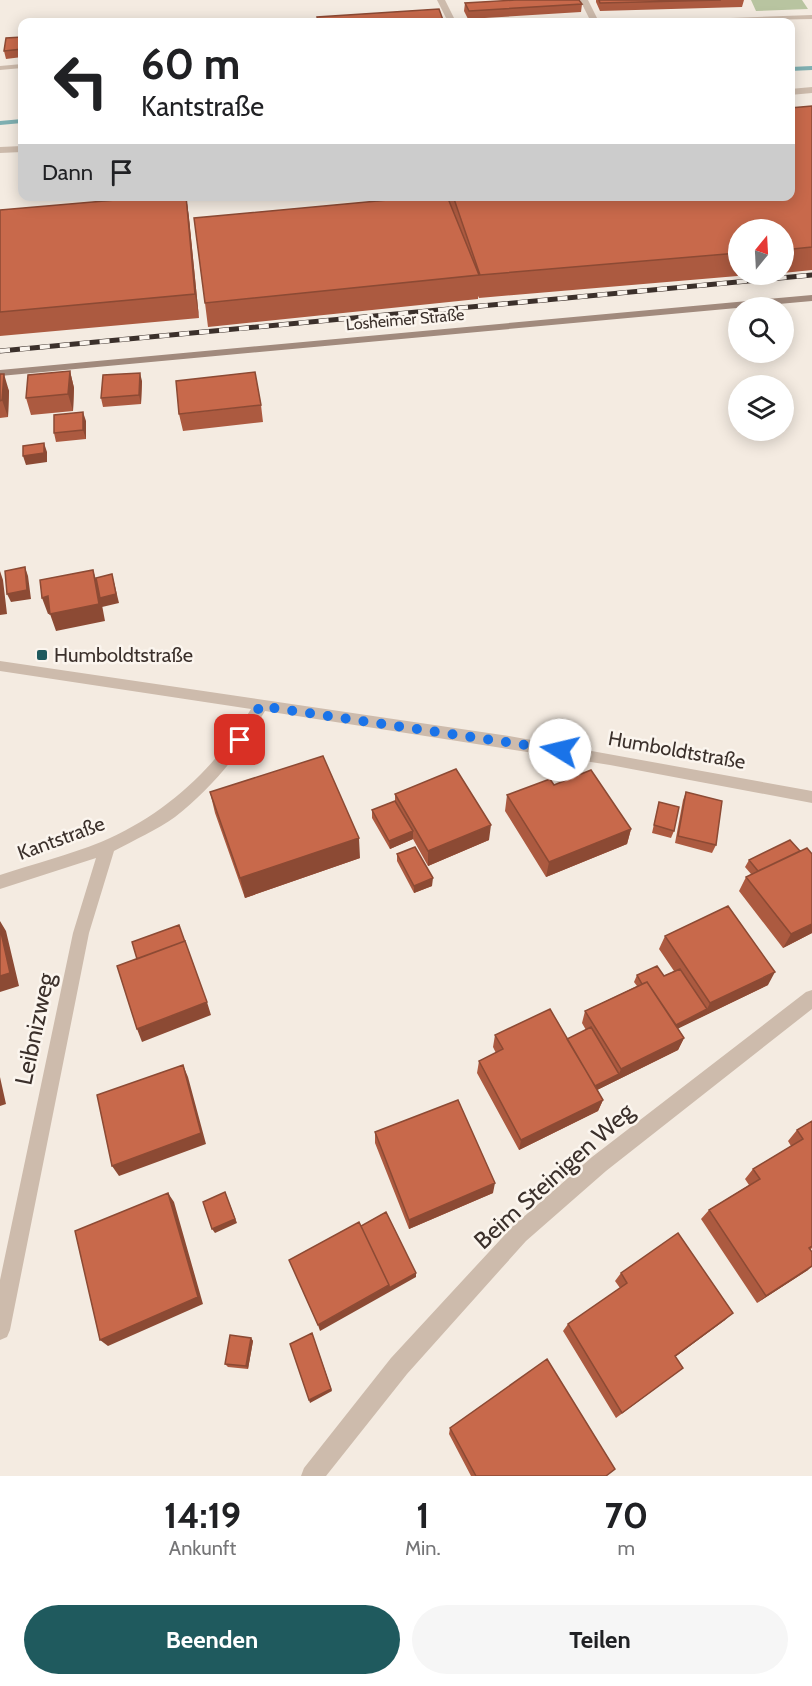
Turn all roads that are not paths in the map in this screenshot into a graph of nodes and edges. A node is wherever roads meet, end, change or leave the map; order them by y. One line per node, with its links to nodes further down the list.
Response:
1 (441, 0): 4 (street)
2 (584, 0): 5 (street)
3 (812, 17): 6 (street)
4 (450, 18)
5 (593, 18)
6 (785, 18)
7 (18, 66): 8 (street)
8 (0, 68)
9 (812, 90): 10 (street)
10 (795, 92)
11 (18, 149): 12 (street)
12 (0, 150)
13 (812, 298): 14 (main road, Losheimer Straße)
14 (0, 373)
15 (0, 666): 16 (street, Humboldtstraße)
16 (260, 706): 17 (street, Humboldtstraße); 18 (street, Kantstraße)
17 (812, 796)
18 (107, 847): 19 (street, Kantstraße); 21 (street, Leibnizweg)
19 (0, 882)
20 (812, 998): 22 (street, Beim Steinigen Weg)
21 (0, 1330)
22 (312, 1476)

